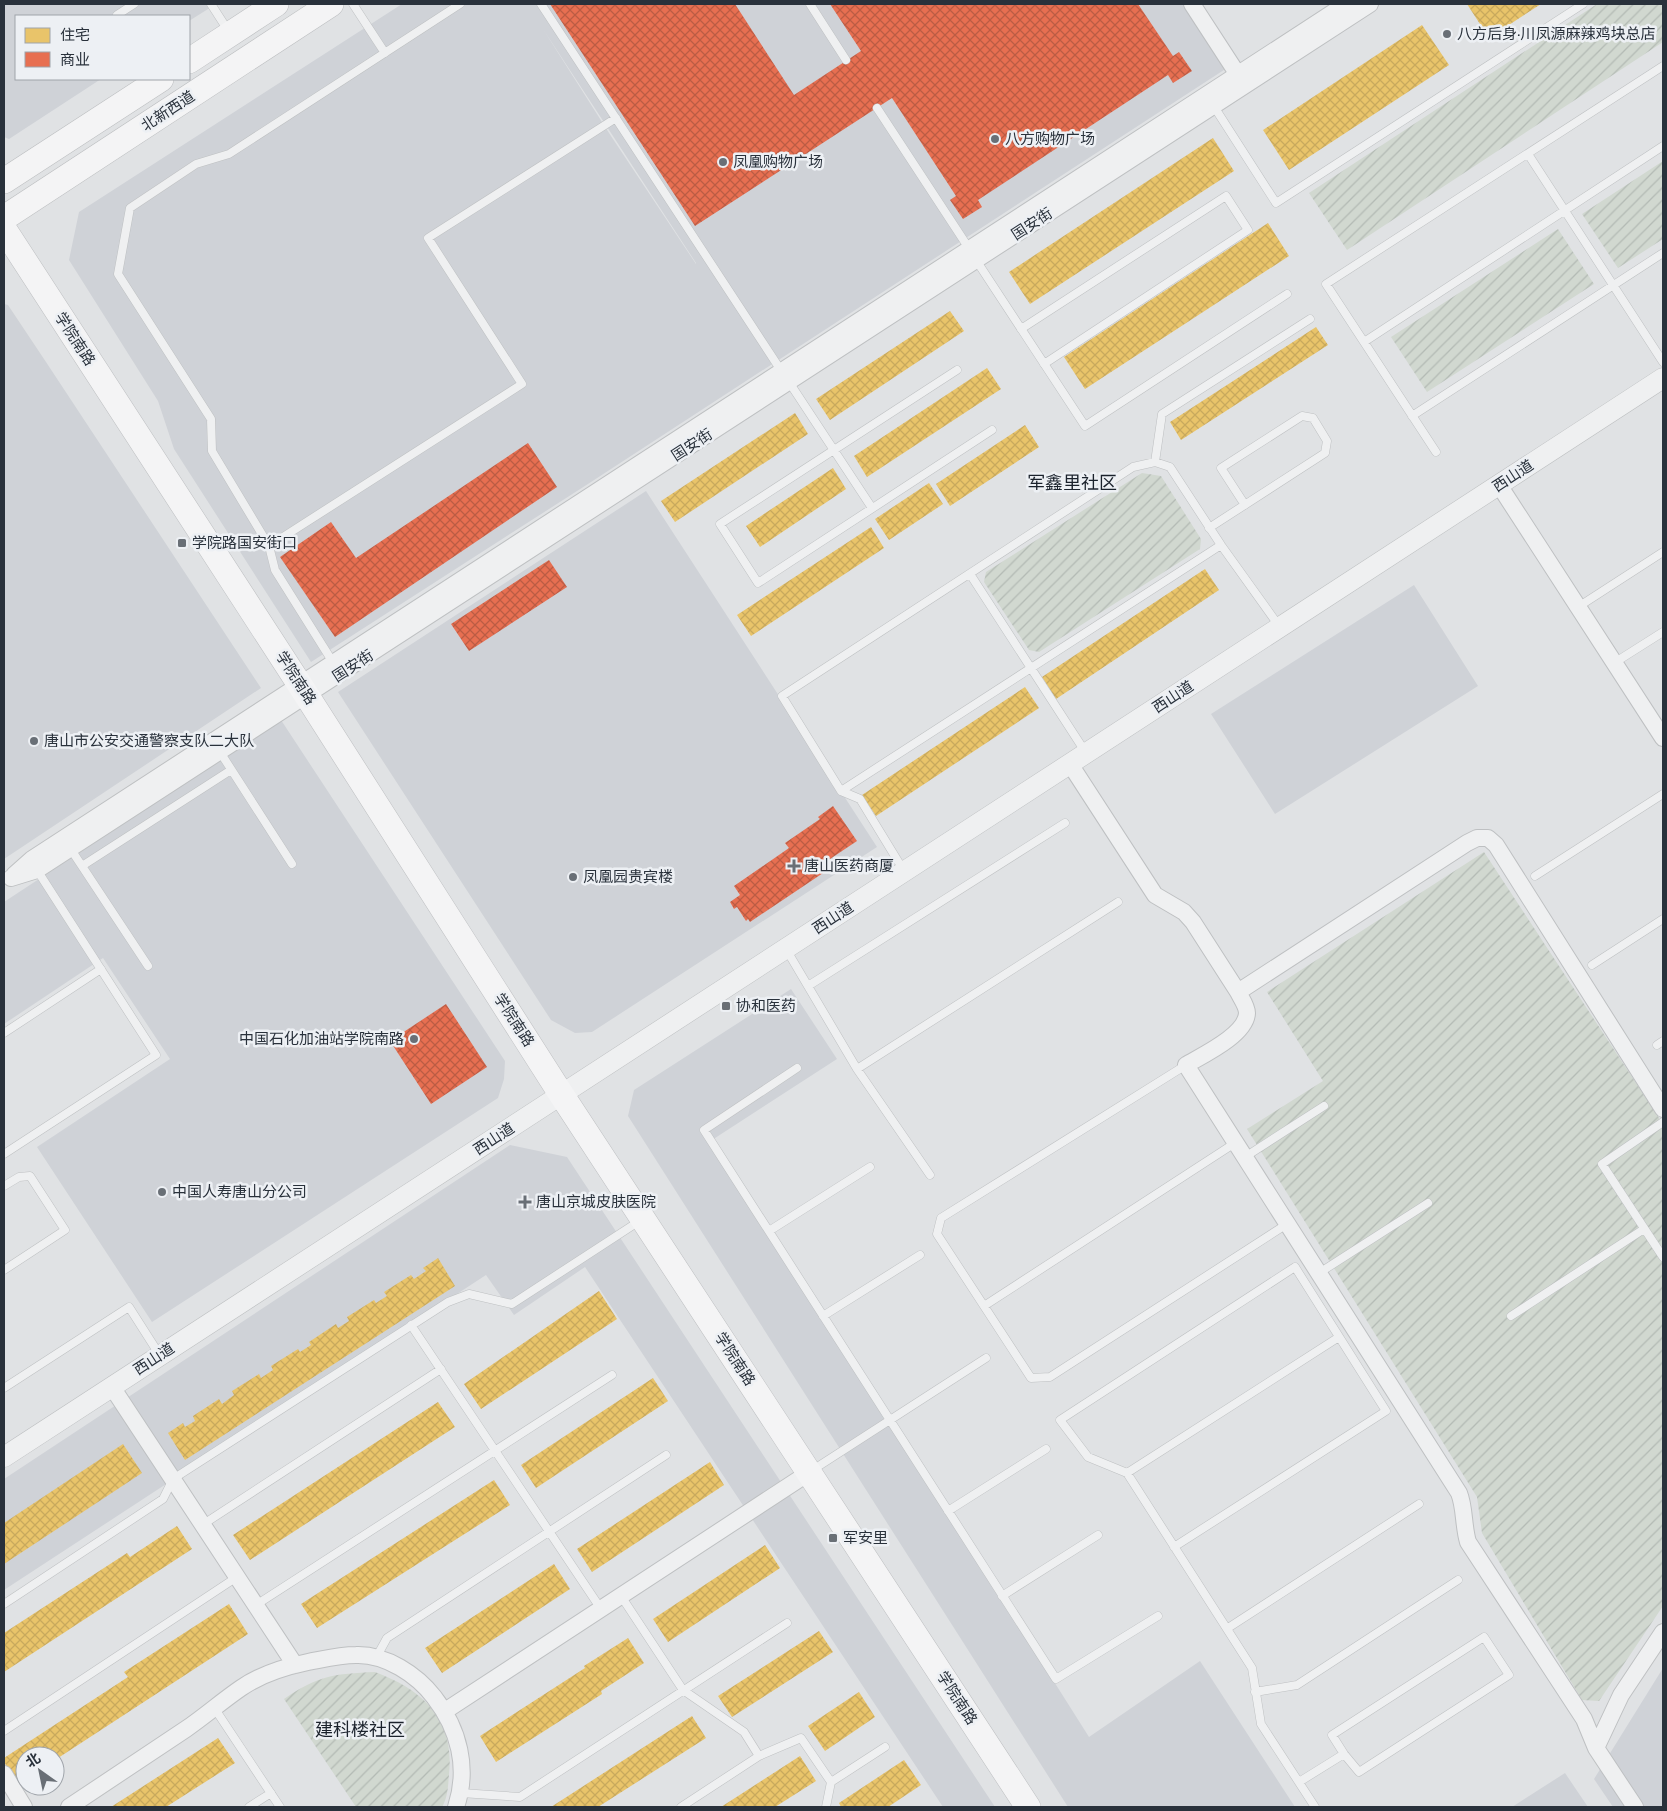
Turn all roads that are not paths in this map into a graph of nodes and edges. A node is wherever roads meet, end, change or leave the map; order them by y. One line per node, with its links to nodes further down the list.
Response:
1 (134, 4): 13 (lane)
2 (211, 4): 14 (lane)
3 (276, 4): 14 (main road)
4 (331, 4): 28 (main road, 北新西道)
5 (352, 4): 15 (lane)
6 (460, 4): 15 (lane)
7 (541, 4): 23 (lane)
8 (810, 4): 17 (lane)
9 (1192, 4): 20 (street)
10 (1346, 4): 20 (street, 国安街)
11 (1370, 4): 20 (street, 国安街)
12 (1583, 4): 21 (lane)
13 (117, 15)
14 (230, 34): 16 (main road)
15 (384, 53): 52 (lane)
16 (190, 60)
17 (846, 60)
18 (1663, 66): 25 (lane)
19 (159, 80): 26 (main road, 北新西道)
20 (1242, 80): 21 (street, 国安街)
21 (1210, 100): 31 (street, 国安街)
22 (877, 108): 31 (lane)
23 (616, 118): 40 (lane); 52 (lane)
24 (1663, 146): 27 (lane)
25 (1528, 154): 27 (lane); 36 (lane)
26 (4, 181)
27 (1565, 210): 32 (lane); 36 (lane)
28 (4, 218)
29 (4, 229): 61 (main road, 学院南路)
30 (1663, 253): 32 (lane)
31 (973, 255): 35 (lane); 40 (street, 国安街)
32 (1614, 285): 37 (lane); 42 (lane)
33 (1287, 294): 38 (lane)
34 (1310, 319): 46 (lane)
35 (1021, 329): 38 (lane); 38 (lane)
36 (1364, 342): 42 (lane)
37 (1663, 362)
38 (1044, 364)
39 (957, 370): 44 (lane)
40 (785, 376): 44 (lane); 59 (street, 国安街); 61 (street, 国安街)
41 (1663, 378): 47 (street, 西山道)
42 (1412, 416): 45 (lane)
43 (992, 430): 49 (lane)
44 (834, 450): 49 (lane); 49 (lane)
45 (1436, 452)
46 (1154, 462): 50 (lane); 54 (lane)
47 (1499, 485): 55 (street); 56 (street, 西山道)
48 (1245, 505): 48 (lane); 50 (lane)
49 (872, 508)
50 (1210, 528): 51 (lane)
51 (1221, 545): 56 (lane); 60 (lane)
52 (269, 546): 59 (lane)
53 (1663, 552): 55 (lane)
54 (970, 574): 60 (lane); 66 (lane)
55 (1578, 606): 58 (street)
56 (1280, 628): 64 (street, 西山道)
57 (1663, 632): 58 (lane)
58 (1614, 663): 62 (street)
59 (334, 664): 61 (street, 国安街)
60 (1031, 668): 64 (lane); 66 (lane)
61 (304, 690): 63 (street, 国安街); 75 (street, 国安街); 88 (main road, 学院南路)
62 (1663, 738)
63 (220, 752): 65 (lane); 69 (street, 国安街)
64 (1078, 759): 73 (street, 西山道); 83 (street)
65 (232, 770): 70 (lane); 71 (lane)
66 (842, 791): 73 (lane)
67 (1663, 794): 74 (lane)
68 (1066, 823): 82 (lane)
69 (70, 848): 71 (lane); 72 (street, 国安街)
70 (292, 864)
71 (82, 866): 80 (lane)
72 (37, 870): 75 (street, 国安街); 81 (lane)
73 (904, 871): 78 (street, 西山道)
74 (1536, 876)
75 (7, 880)
76 (1118, 902): 87 (lane)
77 (1663, 919): 79 (lane)
78 (786, 949): 82 (lane); 88 (street, 西山道)
79 (1592, 965)
80 (148, 966)
81 (101, 969): 84 (lane); 93 (lane)
82 (808, 986): 87 (lane)
83 (1238, 992): 85 (street); 90 (street)
84 (4, 1033)
85 (1186, 1065): 92 (street); 107 (lane)
86 (797, 1068): 102 (lane)
87 (856, 1069): 96 (lane)
88 (561, 1094): 99 (main road, 学院南路); 112 (street, 西山道)
89 (1324, 1106): 94 (lane)
90 (1663, 1109)
91 (1663, 1122): 101 (lane)
92 (1236, 1143): 94 (street); 107 (lane)
93 (4, 1154)
94 (1245, 1157): 100 (street)
95 (870, 1167): 102 (lane)
96 (930, 1174)
97 (4, 1186): 105 (lane)
98 (1428, 1203): 106 (lane)
99 (642, 1219): 110 (lane); 123 (main road, 学院南路)
100 (1287, 1224): 106 (street); 107 (lane)
101 (1644, 1229): 104 (lane); 109 (lane)
102 (769, 1231): 108 (lane)
103 (920, 1255): 108 (lane)
104 (1663, 1257)
105 (4, 1270)
106 (1320, 1273): 151 (street)
107 (984, 1306)
108 (823, 1316): 118 (lane)
109 (1511, 1316)
110 (411, 1325): 114 (lane); 125 (lane)
111 (1338, 1337): 124 (lane); 124 (lane); 131 (lane)
112 (160, 1356): 116 (street, 西山道); 117 (lane)
113 (986, 1358): 118 (lane)
114 (441, 1369): 120 (lane); 128 (lane)
115 (612, 1375): 120 (lane)
116 (112, 1387): 122 (street, 西山道); 125 (street)
117 (4, 1388)
118 (889, 1420): 123 (lane); 127 (lane)
119 (1046, 1449): 127 (lane)
120 (495, 1450): 129 (lane); 137 (lane)
121 (666, 1455): 129 (lane)
122 (4, 1458)
123 (810, 1472): 134 (street); 165 (main road, 学院南路)
124 (1127, 1473): 131 (lane)
125 (173, 1480): 128 (street); 136 (lane)
126 (1419, 1504): 141 (lane)
127 (948, 1511): 135 (lane)
128 (202, 1525): 132 (street)
129 (550, 1531): 138 (lane); 143 (lane)
130 (1098, 1535): 135 (lane)
131 (1174, 1547): 141 (lane)
132 (237, 1577): 137 (street); 149 (lane)
133 (1458, 1580): 146 (lane)
134 (621, 1596): 138 (street); 145 (lane)
135 (1002, 1596): 139 (lane)
136 (4, 1604)
137 (256, 1605): 144 (street)
138 (601, 1609): 148 (street)
139 (1158, 1616)
140 (787, 1623): 145 (lane)
141 (1228, 1628): 146 (lane)
142 (1663, 1632): 151 (street)
143 (376, 1658): 144 (street); 148 (street)
144 (295, 1665): 147 (street)
145 (683, 1690): 153 (lane); 158 (lane)
146 (1255, 1692): 156 (lane)
147 (215, 1710): 157 (lane); 160 (street)
148 (445, 1711): 158 (street)
149 (4, 1731)
150 (885, 1747): 155 (lane)
151 (1596, 1748): 167 (street)
152 (1344, 1754): 152 (lane); 156 (lane)
153 (759, 1756): 155 (lane); 163 (lane)
154 (4, 1774): 159 (street)
155 (832, 1782): 164 (lane)
156 (1299, 1782): 166 (lane)
157 (270, 1793): 161 (lane); 162 (lane)
158 (458, 1800)
159 (24, 1807)
160 (70, 1807)
161 (249, 1807)
162 (280, 1807)
163 (681, 1807)
164 (826, 1807)
165 (1028, 1807)
166 (1315, 1807)
167 (1635, 1807)

